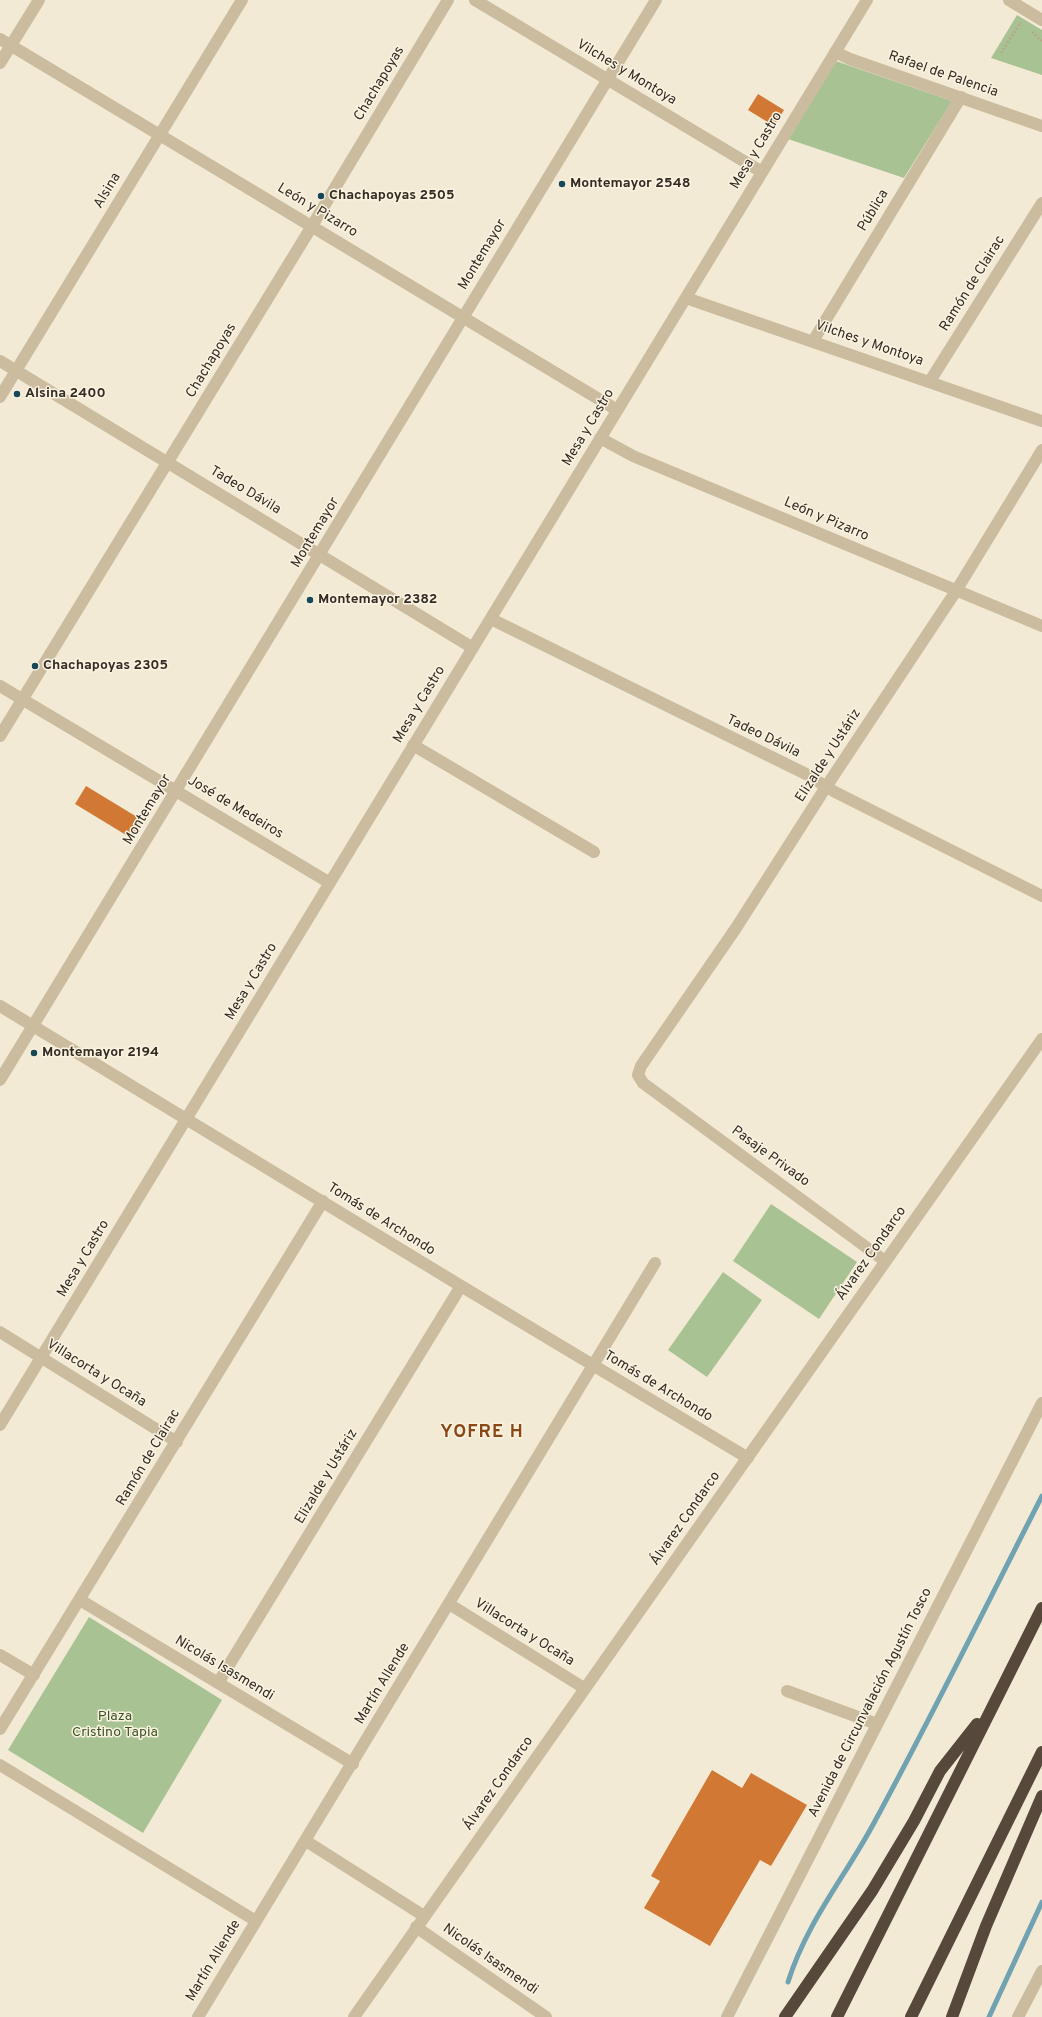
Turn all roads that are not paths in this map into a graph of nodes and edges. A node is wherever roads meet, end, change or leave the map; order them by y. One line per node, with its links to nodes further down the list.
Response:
1 (38, 0): 10 (street)
2 (242, 0): 16 (street, Alsina)
3 (448, 0): 19 (street, Chachapoyas)
4 (475, 0): 13 (street, Vilches y Montoya)
5 (656, 0): 13 (street, Montemayor)
6 (866, 0): 11 (street, Mesa y Castro)
7 (1009, 0): 8 (street)
8 (1042, 20)
9 (0, 39): 10 (street, León y Pizarro)
10 (11, 45): 12 (street); 16 (street, León y Pizarro)
11 (835, 52): 14 (street, Rafael de Palencia); 17 (street, Mesa y Castro)
12 (0, 63)
13 (607, 80): 17 (street, Vilches y Montoya); 21 (street, Montemayor)
14 (961, 97): 15 (street, Rafael de Palencia); 22 (street, Pública)
15 (1042, 126)
16 (160, 135): 19 (street, León y Pizarro); 24 (street, Alsina)
17 (762, 172): 20 (street, Mesa y Castro)
18 (1042, 203): 25 (street, Ramón de Clairac)
19 (312, 226): 21 (street, León y Pizarro); 31 (street, Chachapoyas)
20 (686, 298): 22 (street, Vilches y Montoya); 27 (street, Mesa y Castro)
21 (463, 318): 27 (street, León y Pizarro); 32 (street, Montemayor)
22 (813, 341): 25 (street, Vilches y Montoya)
23 (0, 361): 24 (street, Tadeo Dávila)
24 (16, 370): 26 (street, Alsina); 31 (street, Tadeo Dávila)
25 (930, 381): 28 (street, Vilches y Montoya)
26 (0, 397)
27 (617, 410): 29 (street, Mesa y Castro)
28 (1042, 421)
29 (600, 438): 33 (street, León y Pizarro); 34 (street, Mesa y Castro)
30 (1042, 450): 33 (street, Elizalde y Ustáriz)
31 (168, 462): 32 (street, Tadeo Dávila); 38 (street, Chachapoyas)
32 (320, 554): 36 (street, Tadeo Dávila); 42 (street, Montemayor)
33 (956, 590): 35 (street, León y Pizarro); 41 (street, Elizalde y Ustáriz)
34 (491, 619): 36 (street, Mesa y Castro); 41 (street, Tadeo Dávila)
35 (1042, 626)
36 (473, 648): 40 (street, Mesa y Castro)
37 (0, 686): 38 (street, José de Medeiros)
38 (22, 700): 39 (street, Chachapoyas); 42 (street, José de Medeiros)
39 (0, 736)
40 (414, 745): 43 (street); 44 (street, Mesa y Castro)
41 (826, 787): 45 (street, Tadeo Dávila); 49 (street, Elizalde y Ustáriz)
42 (177, 791): 44 (street, José de Medeiros); 47 (street, Montemayor)
43 (594, 852)
44 (330, 883): 51 (street, Mesa y Castro)
45 (1042, 896)
46 (0, 1006): 47 (street, Tomás de Archondo)
47 (33, 1026): 50 (street, Montemayor); 51 (street, Tomás de Archondo)
48 (1042, 1039): 53 (street, Álvarez Condarco)
49 (638, 1075): 53 (street, Pasaje Privado)
50 (0, 1080)
51 (186, 1118): 52 (street, Tomás de Archondo); 57 (street, Mesa y Castro)
52 (323, 1201): 55 (street, Tomás de Archondo); 61 (street, Ramón de Clairac)
53 (885, 1262): 62 (street, Álvarez Condarco)
54 (655, 1264): 58 (street, Martín Allende)
55 (461, 1286): 58 (street, Tomás de Archondo); 68 (street, Elizalde y Ustáriz)
56 (0, 1332): 57 (street, Villacorta y Ocaña)
57 (42, 1357): 60 (street, Mesa y Castro); 61 (street, Villacorta y Ocaña)
58 (592, 1365): 62 (street, Tomás de Archondo); 64 (street, Martín Allende)
59 (1042, 1403): 72 (street, Avenida de Circunvalación Agustín Tosco)
60 (0, 1425)
61 (177, 1442): 63 (street, Ramón de Clairac)
62 (748, 1458): 69 (street, Álvarez Condarco)
63 (80, 1600): 67 (street, Ramón de Clairac); 68 (street, Nicolás Isasmendi)
64 (449, 1604): 69 (street, Villacorta y Ocaña); 75 (street, Martín Allende)
65 (1042, 1608): 71 (highway)
66 (0, 1655): 67 (street)
67 (34, 1675): 73 (street, Ramón de Clairac)
68 (218, 1683): 75 (street, Nicolás Isasmendi)
69 (584, 1688): 79 (street, Álvarez Condarco)
70 (787, 1692): 72 (street)
71 (994, 1702): 87 (highway); 88 (highway)
72 (877, 1724): 86 (street, Avenida de Circunvalación Agustín Tosco)
73 (0, 1729)
74 (1042, 1752): 89 (highway)
75 (353, 1764): 78 (street, Martín Allende)
76 (0, 1765): 80 (street)
77 (1042, 1796): 90 (highway)
78 (306, 1841): 79 (street); 80 (street, Martín Allende)
79 (424, 1916): 81 (street, Álvarez Condarco)
80 (256, 1921): 83 (street, Martín Allende)
81 (416, 1927): 84 (street, Álvarez Condarco); 85 (street, Nicolás Isasmendi)
82 (1042, 1971): 91 (street)
83 (198, 2017)
84 (354, 2017)
85 (546, 2017)
86 (726, 2017)
87 (785, 2017)
88 (837, 2017)
89 (911, 2017)
90 (952, 2017)
91 (1018, 2017)

